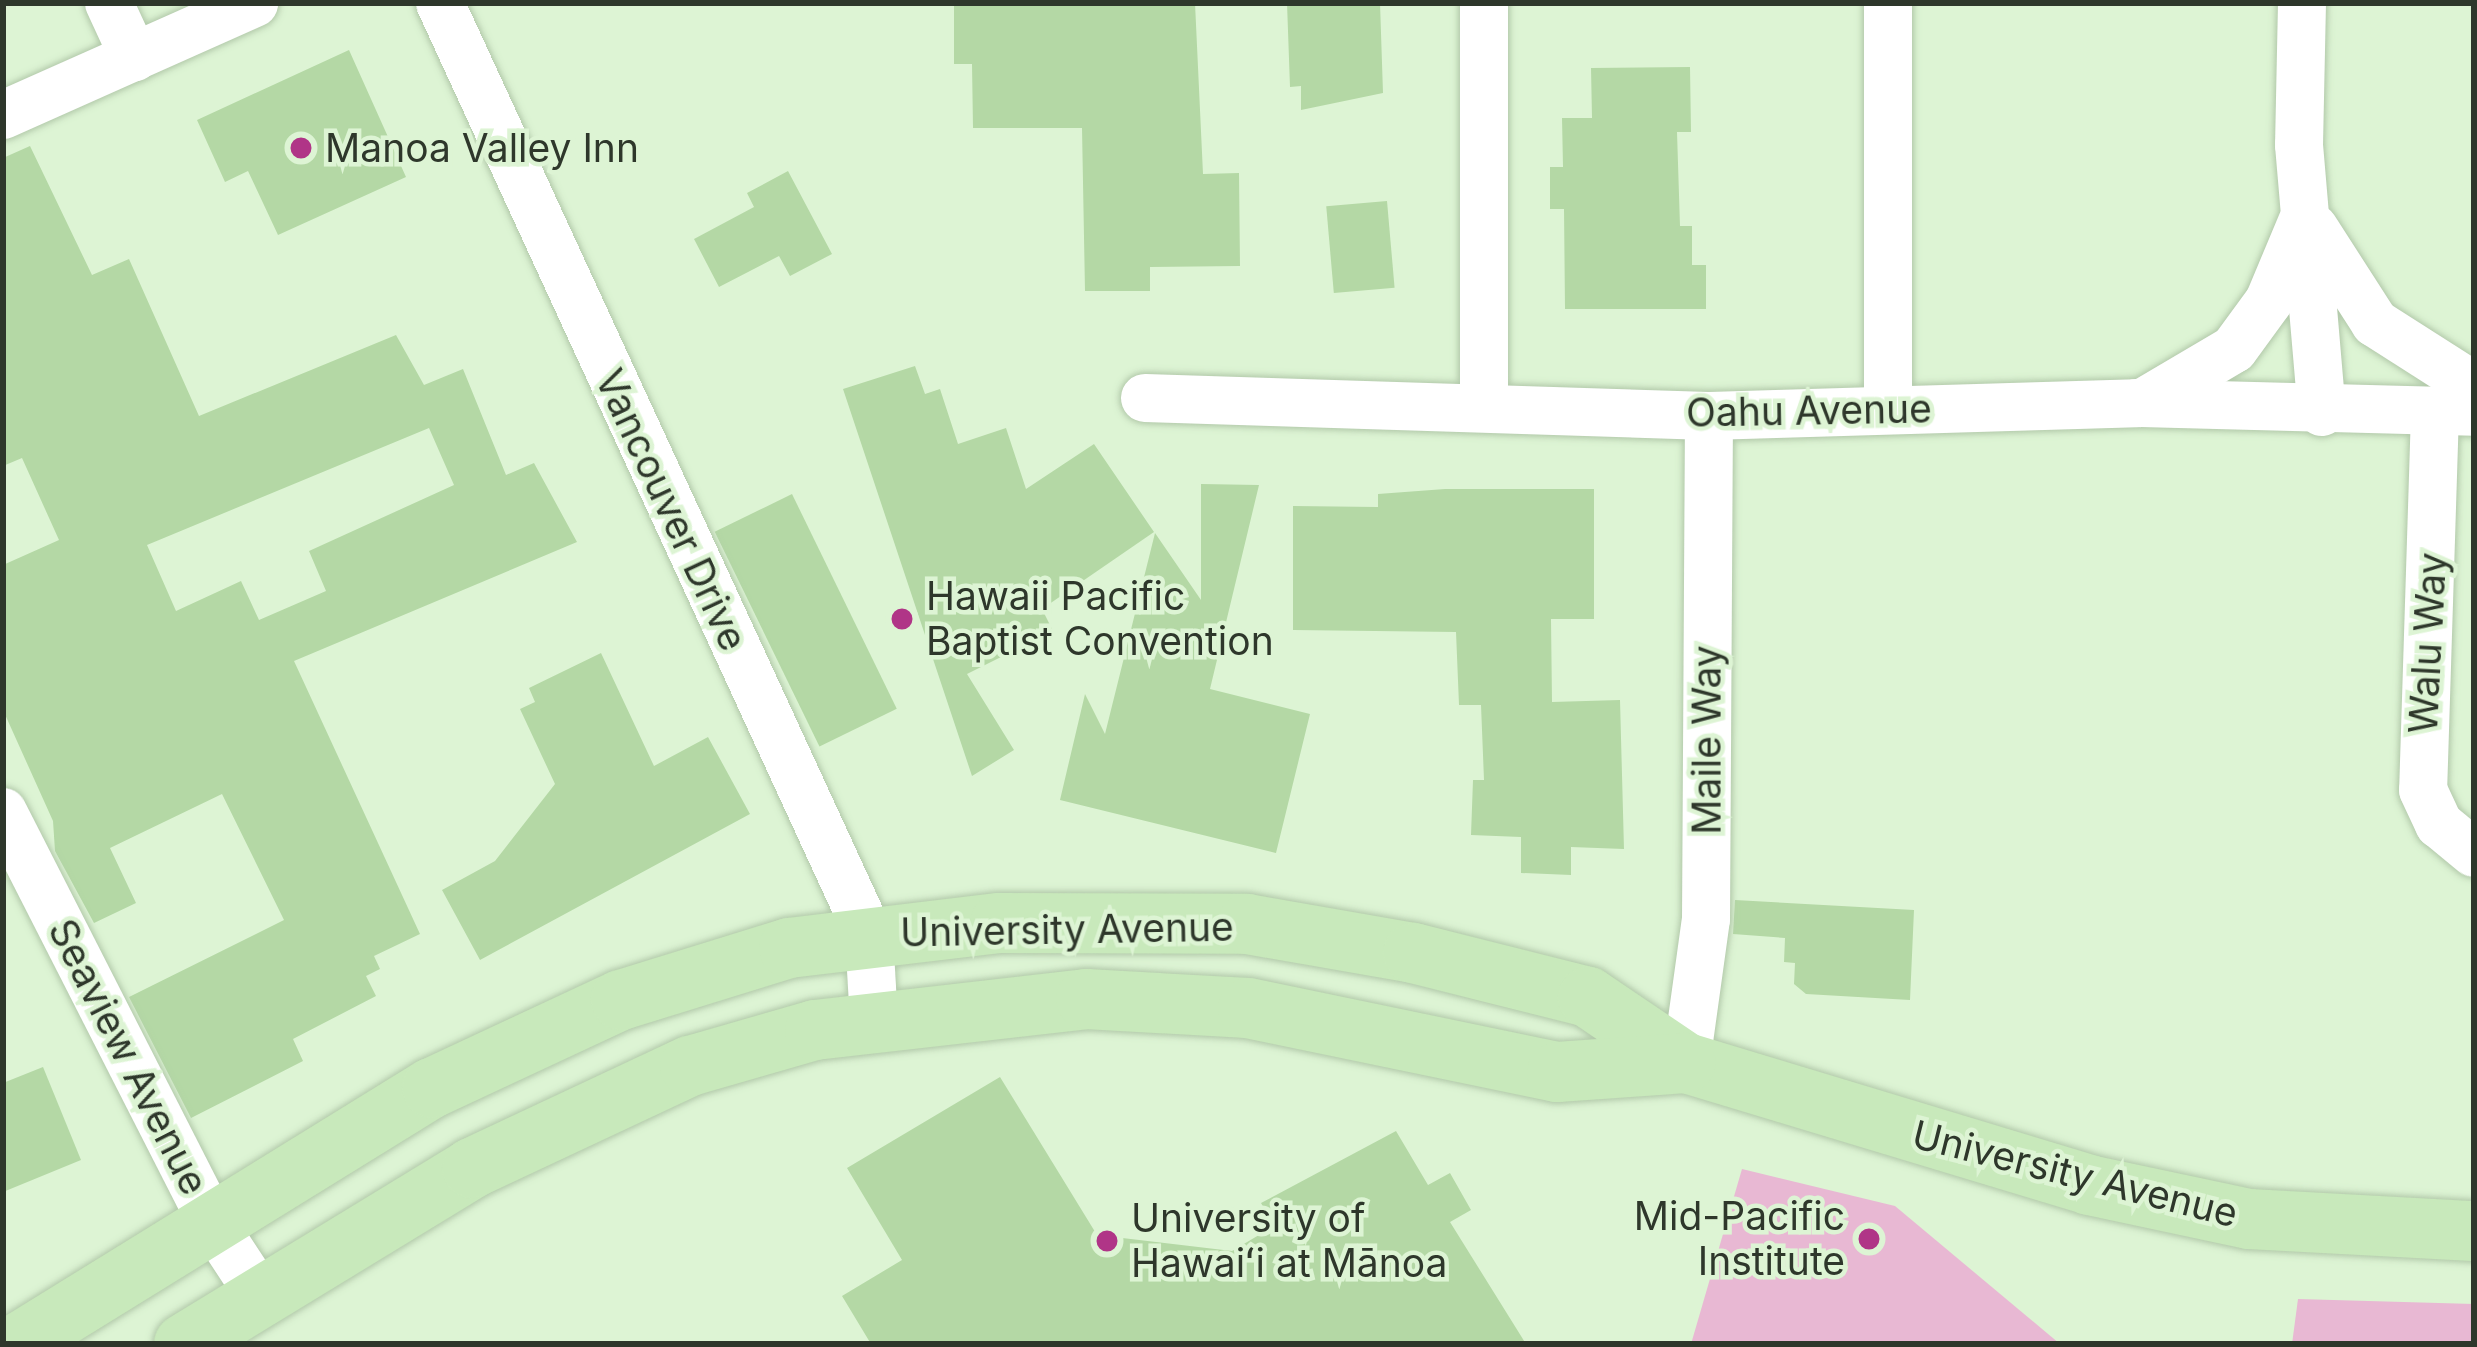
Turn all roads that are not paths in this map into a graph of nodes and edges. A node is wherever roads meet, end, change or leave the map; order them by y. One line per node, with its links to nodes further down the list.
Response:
1 (109, 3): 7 (street)
2 (254, 3): 7 (street)
3 (440, 3): 19 (street, Vancouver Drive)
4 (1484, 3): 13 (street)
5 (1888, 3): 14 (street)
6 (2302, 3): 9 (street)
7 (134, 57): 8 (street)
8 (3, 116)
9 (2306, 213): 11 (street); 12 (street); 15 (street)
10 (1144, 398): 13 (street, Oahu Avenue)
11 (2136, 403): 14 (street, Oahu Avenue); 15 (street, Oahu Avenue)
12 (2461, 403): 15 (street, Oahu Avenue); 18 (street, Walu Way)
13 (1484, 408): 16 (street, Oahu Avenue)
14 (1888, 409): 16 (street, Oahu Avenue)
15 (2322, 412)
16 (1709, 416): 21 (street, Maile Way)
17 (3, 812): 22 (street, Seaview Avenue)
18 (2474, 853)
19 (869, 935): 20 (street, Vancouver Drive); 21 (main road, University Avenue); 22 (main road, University Avenue)
20 (874, 1022): 21 (main road, University Avenue); 24 (main road, University Avenue)
21 (1686, 1063): 23 (main road, University Avenue)
22 (213, 1224): 24 (street, Seaview Avenue); 25 (main road, University Avenue)
23 (2474, 1231)
24 (261, 1298): 26 (main road, University Avenue)
25 (16, 1344)
26 (184, 1344)

